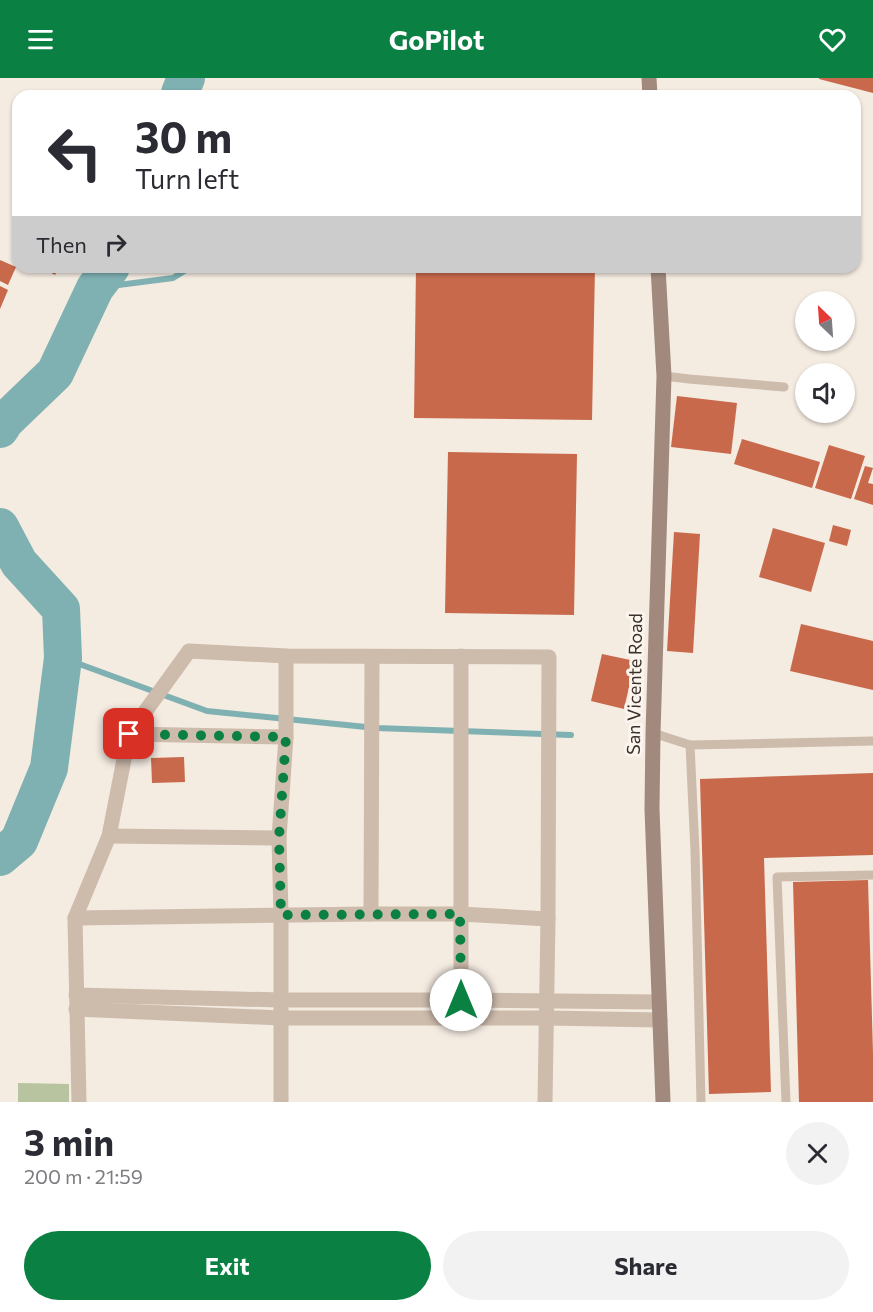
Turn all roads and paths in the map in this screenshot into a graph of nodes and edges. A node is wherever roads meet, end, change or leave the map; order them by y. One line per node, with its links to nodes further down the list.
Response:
1 (658, 273): 2 (main road, San Vicente Road)
2 (664, 376): 3 (lane); 7 (main road, San Vicente Road)
3 (784, 387)
4 (286, 656): 5 (street); 8 (street); 9 (street)
5 (372, 657): 6 (street); 15 (street)
6 (462, 657): 16 (street); 19 (street)
7 (653, 733): 11 (lane); 24 (main road, San Vicente Road)
8 (129, 734): 9 (street); 12 (street)
9 (286, 737): 13 (street)
10 (873, 741): 11 (lane)
11 (690, 745): 32 (lane)
12 (109, 836): 13 (street); 18 (street)
13 (279, 838): 17 (street)
14 (873, 875): 33 (lane)
15 (371, 914): 16 (street); 17 (street)
16 (460, 914): 19 (street); 21 (street)
17 (281, 915): 18 (street); 20 (street)
18 (75, 918): 23 (street)
19 (548, 919): 22 (street)
20 (280, 1000): 21 (street); 23 (street); 25 (street)
21 (461, 1000): 22 (street)
22 (548, 1001): 24 (street); 26 (street)
23 (76, 1002): 25 (street); 28 (street)
24 (659, 1002): 27 (main road, San Vicente Road)
25 (281, 1018): 26 (street); 29 (street)
26 (547, 1018): 27 (street); 30 (street)
27 (660, 1020): 31 (main road, San Vicente Road)
28 (79, 1102)
29 (281, 1102)
30 (545, 1102)
31 (663, 1102)
32 (701, 1102)
33 (786, 1102)

